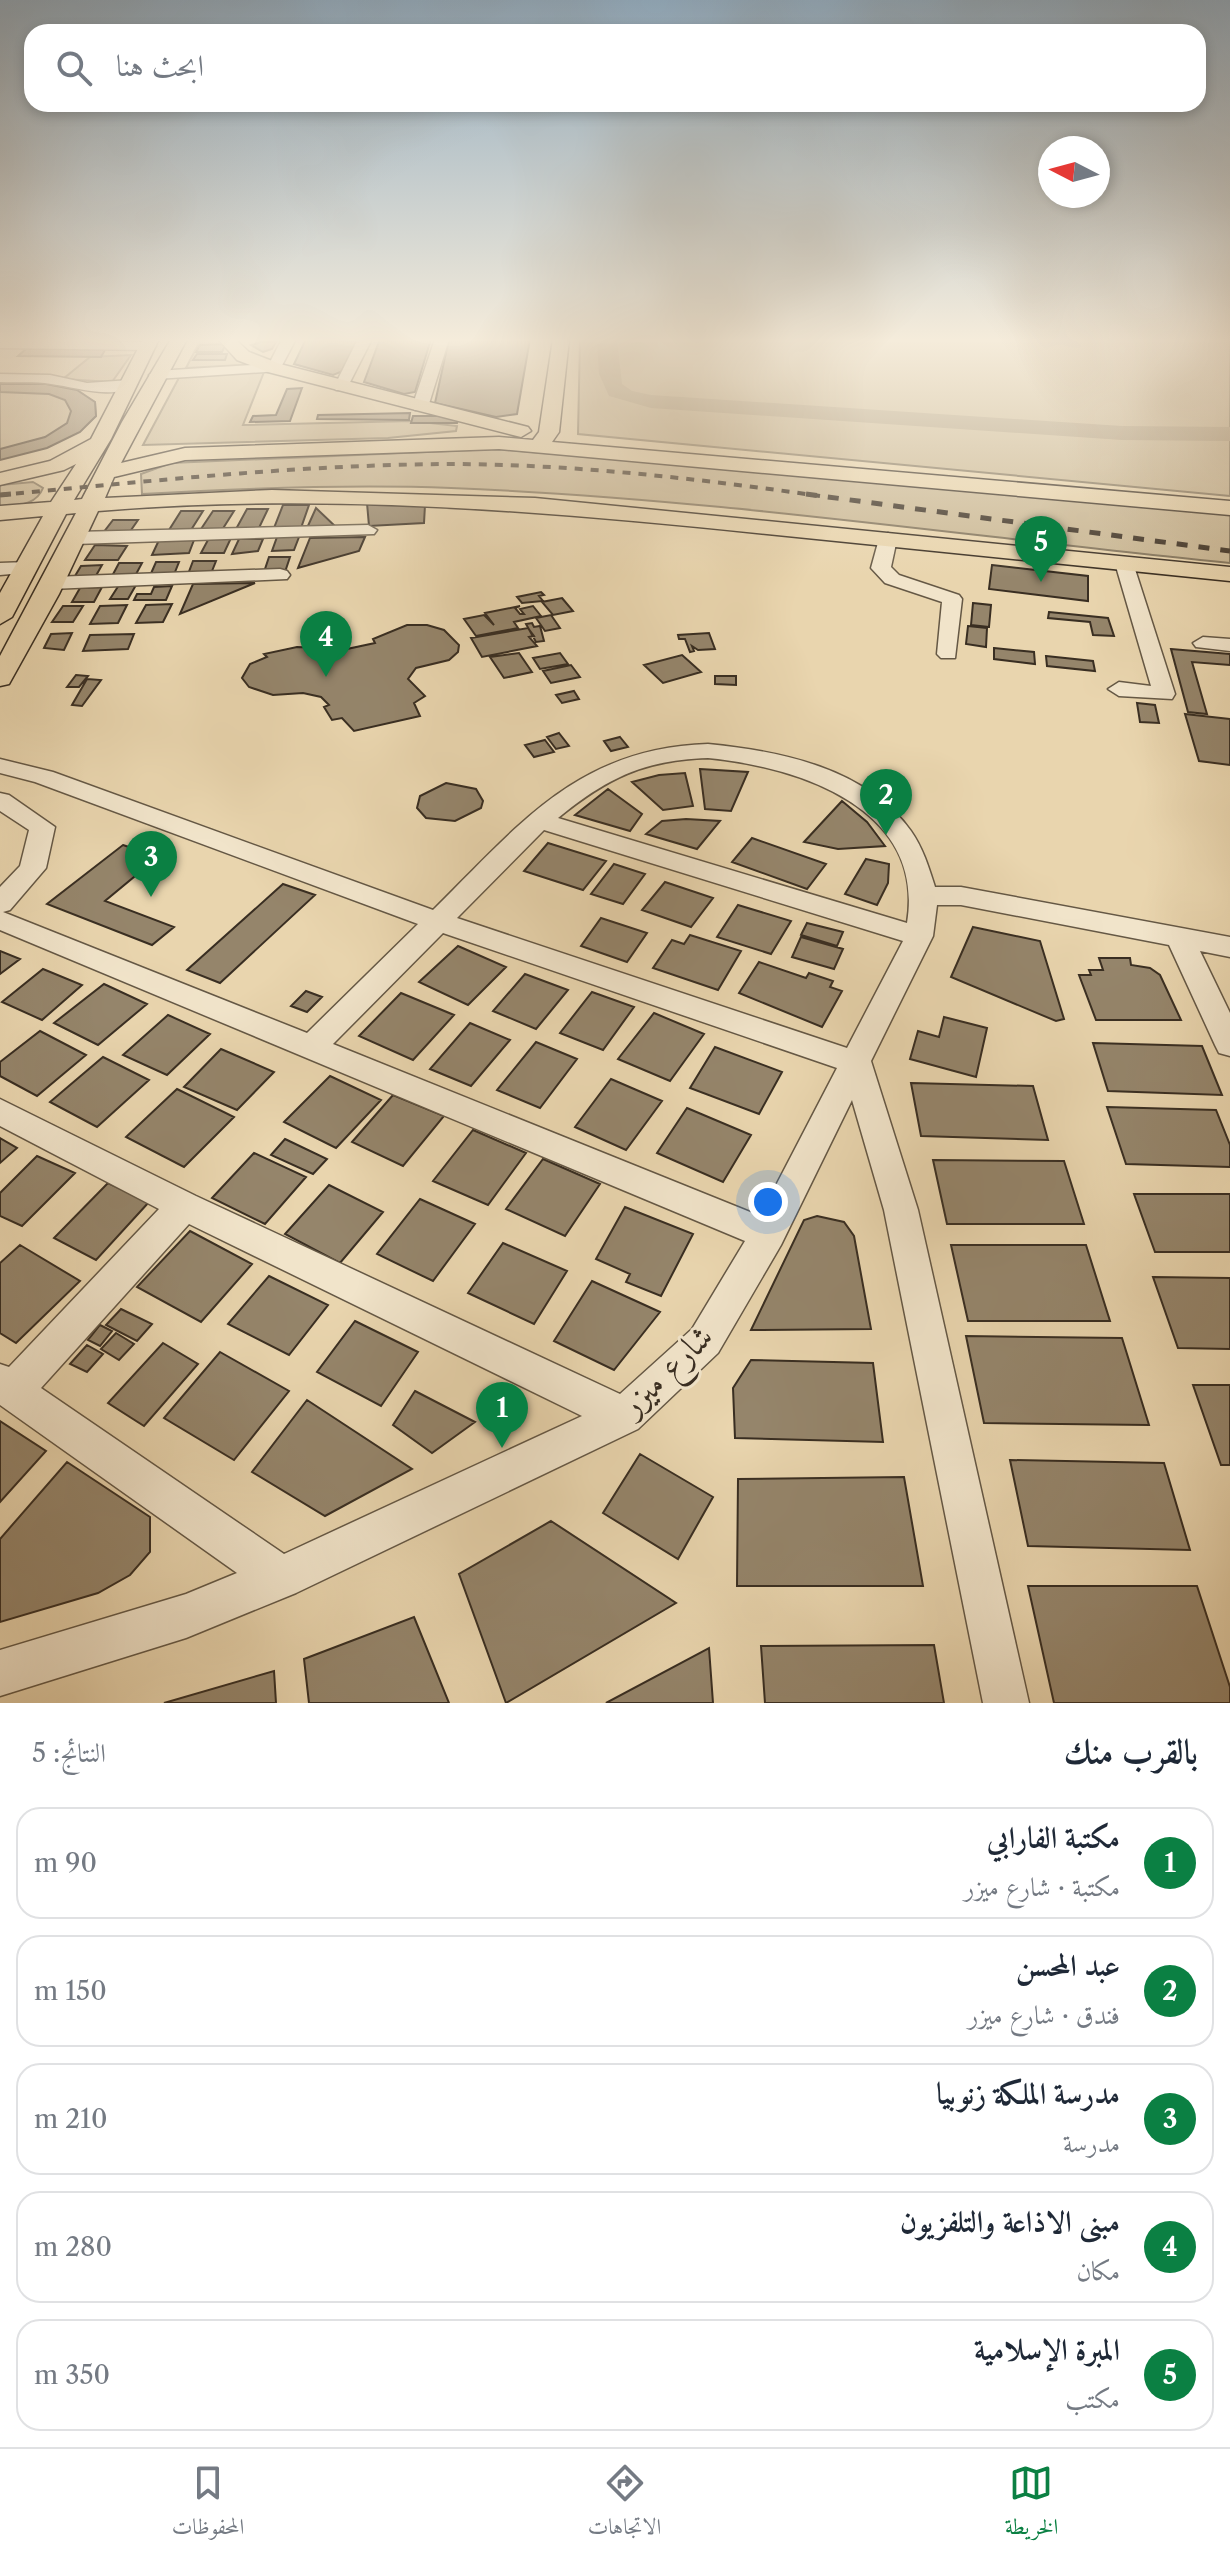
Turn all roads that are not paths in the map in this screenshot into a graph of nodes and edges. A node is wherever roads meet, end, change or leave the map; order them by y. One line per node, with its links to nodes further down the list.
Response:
1 (112, 418): 8 (main road)
2 (135, 418): 10 (main road)
3 (470, 418): 9 (main road)
4 (472, 418): 7 (main road)
5 (536, 418): 7 (main road)
6 (551, 418): 7 (main road)
7 (534, 437): 9 (main road); 13 (main road)
8 (101, 439): 11 (main road); 14 (main road)
9 (443, 443): 10 (main road)
10 (109, 472): 12 (main road)
11 (0, 479)
12 (93, 504): 14 (main road); 18 (main road); 19 (main road)
13 (1230, 506)
14 (59, 508): 15 (main road); 20 (main road)
15 (0, 513)
16 (0, 521): 20 (main road)
17 (368, 530): 18 (street)
18 (75, 538): 26 (main road)
19 (888, 539): 21 (main road); 31 (street)
20 (37, 543): 22 (main road)
21 (1124, 563): 24 (main road); 33 (street)
22 (27, 568): 23 (street); 27 (main road)
23 (0, 569)
24 (1230, 574)
25 (280, 575): 26 (street)
26 (51, 583): 32 (main road)
27 (7, 592): 28 (main road)
28 (0, 617)
29 (1203, 643): 30 (street)
30 (1230, 645)
31 (948, 654)
32 (0, 678)
33 (1119, 689)
34 (0, 766): 40 (street)
35 (0, 800): 38 (street)
36 (539, 820): 37 (street); 40 (street); 41 (street)
37 (925, 896): 41 (street, شارع ميزر); 42 (street)
38 (0, 904)
39 (0, 920): 45 (street)
40 (437, 921): 45 (street); 46 (street)
41 (919, 936): 46 (street, شارع ميزر)
42 (1180, 938): 43 (street); 44 (street)
43 (1230, 947)
44 (1230, 1045)
45 (311, 1048): 49 (street)
46 (857, 1063): 49 (street, شارع ميزر); 54 (street)
47 (0, 1111): 48 (street)
48 (184, 1206): 50 (street); 51 (street)
49 (768, 1235): 51 (street, شارع ميزر)
50 (6, 1386): 52 (street)
51 (624, 1416): 52 (street, شارع ميزر)
52 (281, 1578): 53 (street, شارع ميزر)
53 (0, 1673)
54 (1006, 1703)

